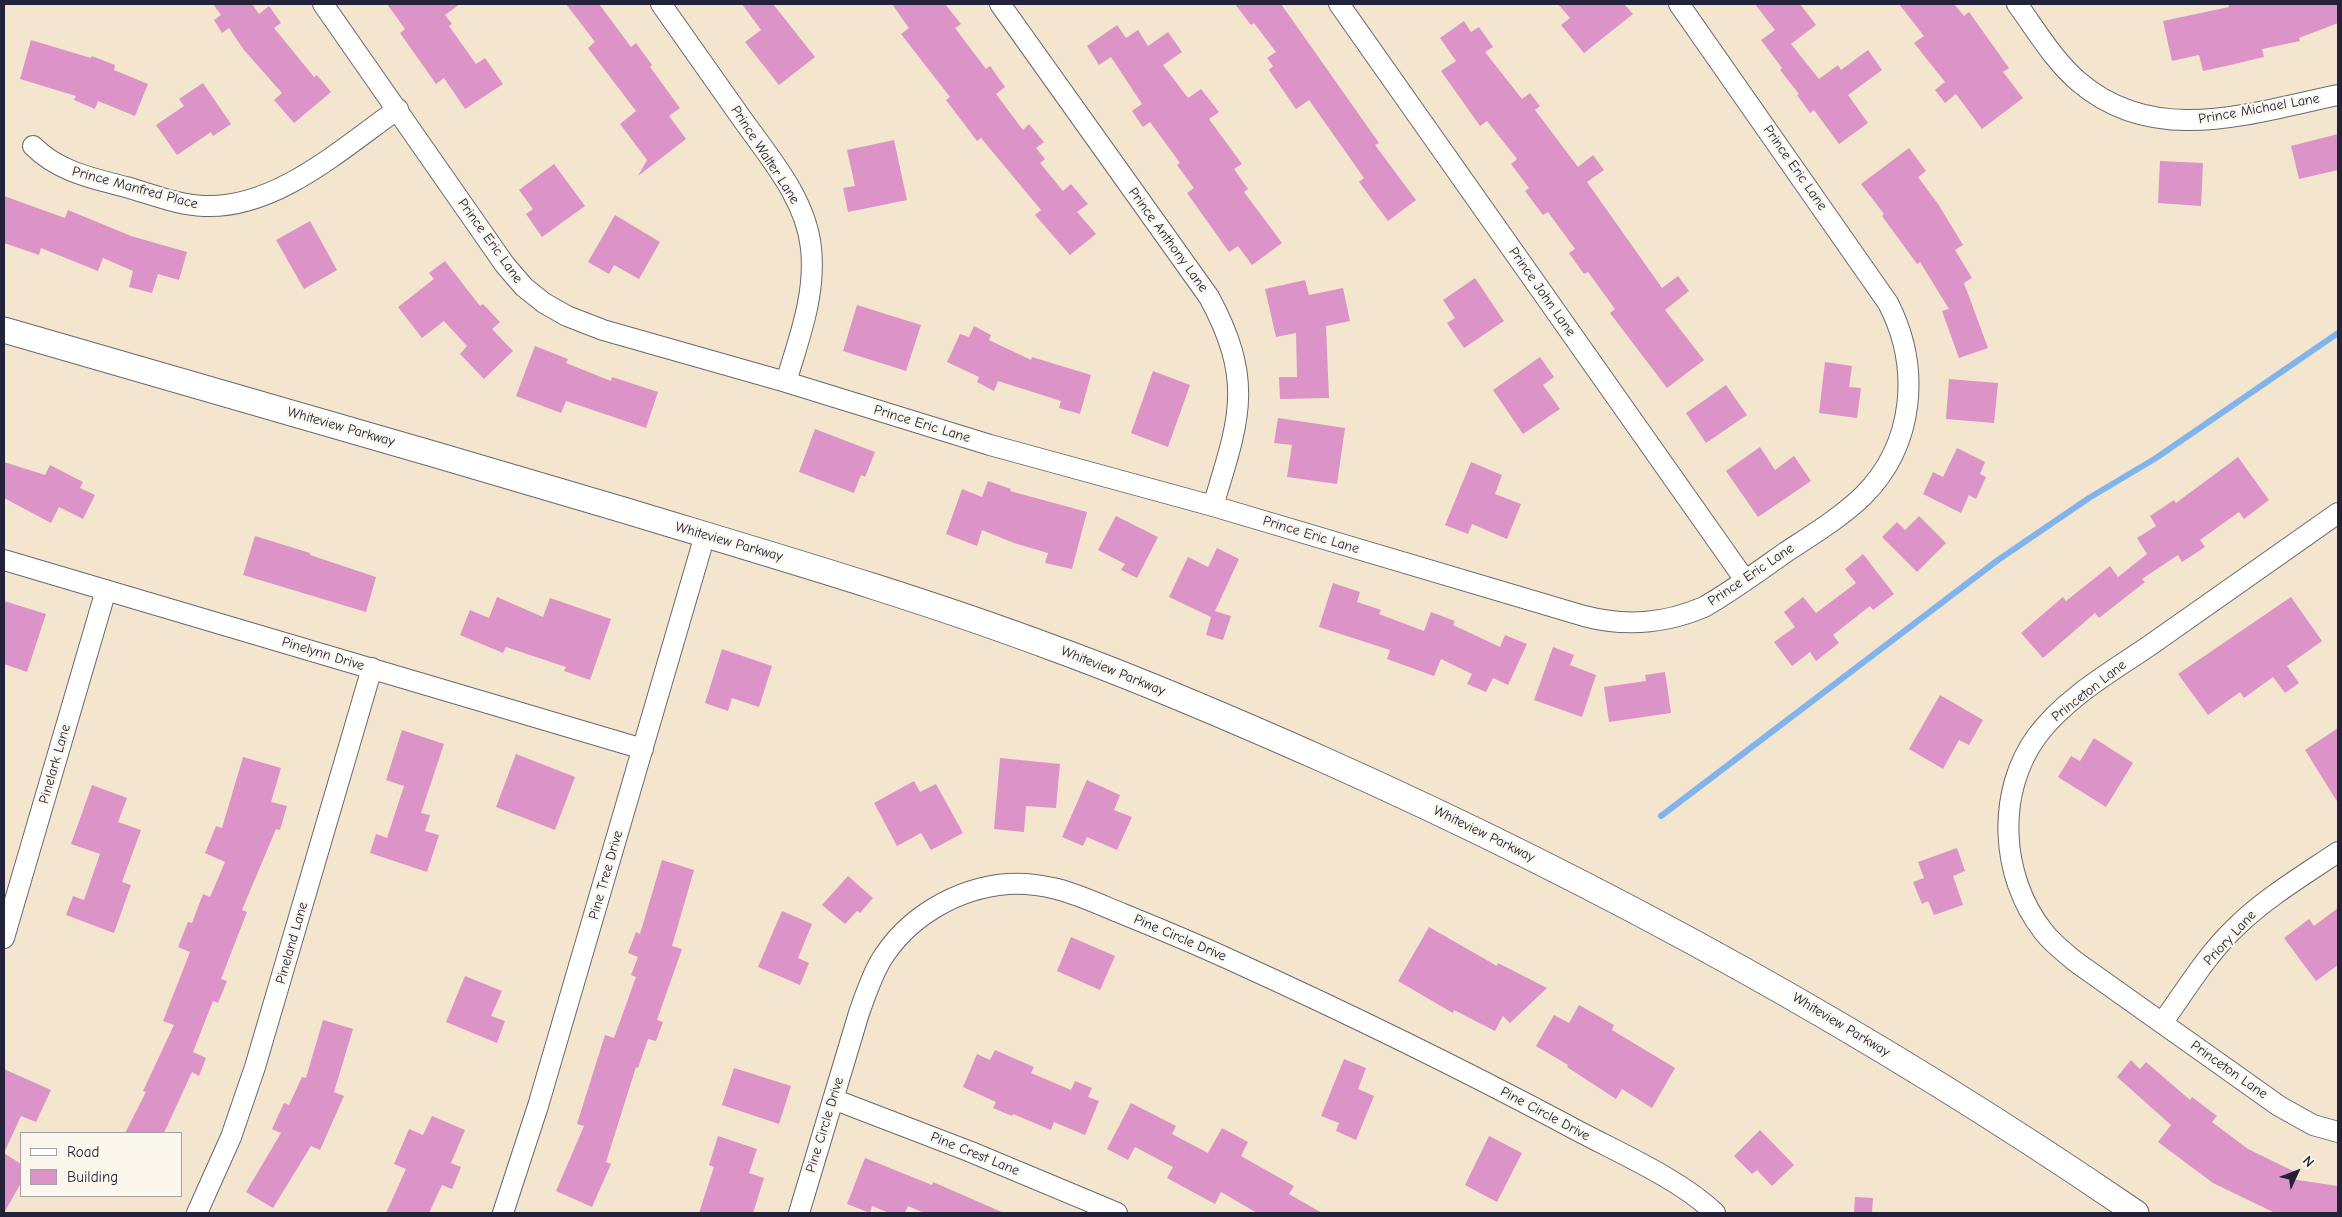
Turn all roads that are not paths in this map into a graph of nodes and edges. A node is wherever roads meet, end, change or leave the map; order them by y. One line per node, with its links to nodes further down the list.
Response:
1 (323, 4): 8 (street, Prince Eric Lane)
2 (661, 4): 11 (street, Prince Walter Lane)
3 (1000, 4): 12 (street, Prince Anthony Lane)
4 (1339, 4): 16 (street, Prince John Lane)
5 (1679, 4): 16 (street, Prince Eric Lane)
6 (2017, 4): 7 (street, Prince Michael Lane)
7 (2338, 95)
8 (398, 109): 9 (street, Prince Manfred Place); 11 (street, Prince Eric Lane)
9 (33, 146)
10 (4, 330): 14 (street, Whiteview Parkway)
11 (786, 382): 12 (street, Prince Eric Lane)
12 (1213, 506): 16 (street, Prince Eric Lane)
13 (2338, 513): 22 (street, Princeton Lane)
14 (705, 535): 19 (street, Pine Tree Drive); 30 (street, Whiteview Parkway)
15 (4, 560): 17 (street, Pinelynn Drive)
16 (1745, 580)
17 (106, 590): 18 (street, Pinelynn Drive); 21 (street, Pinelark Lane)
18 (372, 668): 19 (street, Pinelynn Drive); 25 (street, Pineland Lane)
19 (643, 749): 26 (street, Pine Tree Drive)
20 (2338, 852): 22 (street, Priory Lane)
21 (4, 938)
22 (2162, 1023): 24 (street, Princeton Lane)
23 (833, 1098): 27 (street, Pine Circle Drive); 28 (street, Pine Crest Lane); 29 (street, Pine Circle Drive)
24 (2338, 1132)
25 (197, 1213)
26 (502, 1213)
27 (799, 1213)
28 (1117, 1213)
29 (1714, 1213)
30 (2136, 1213)

